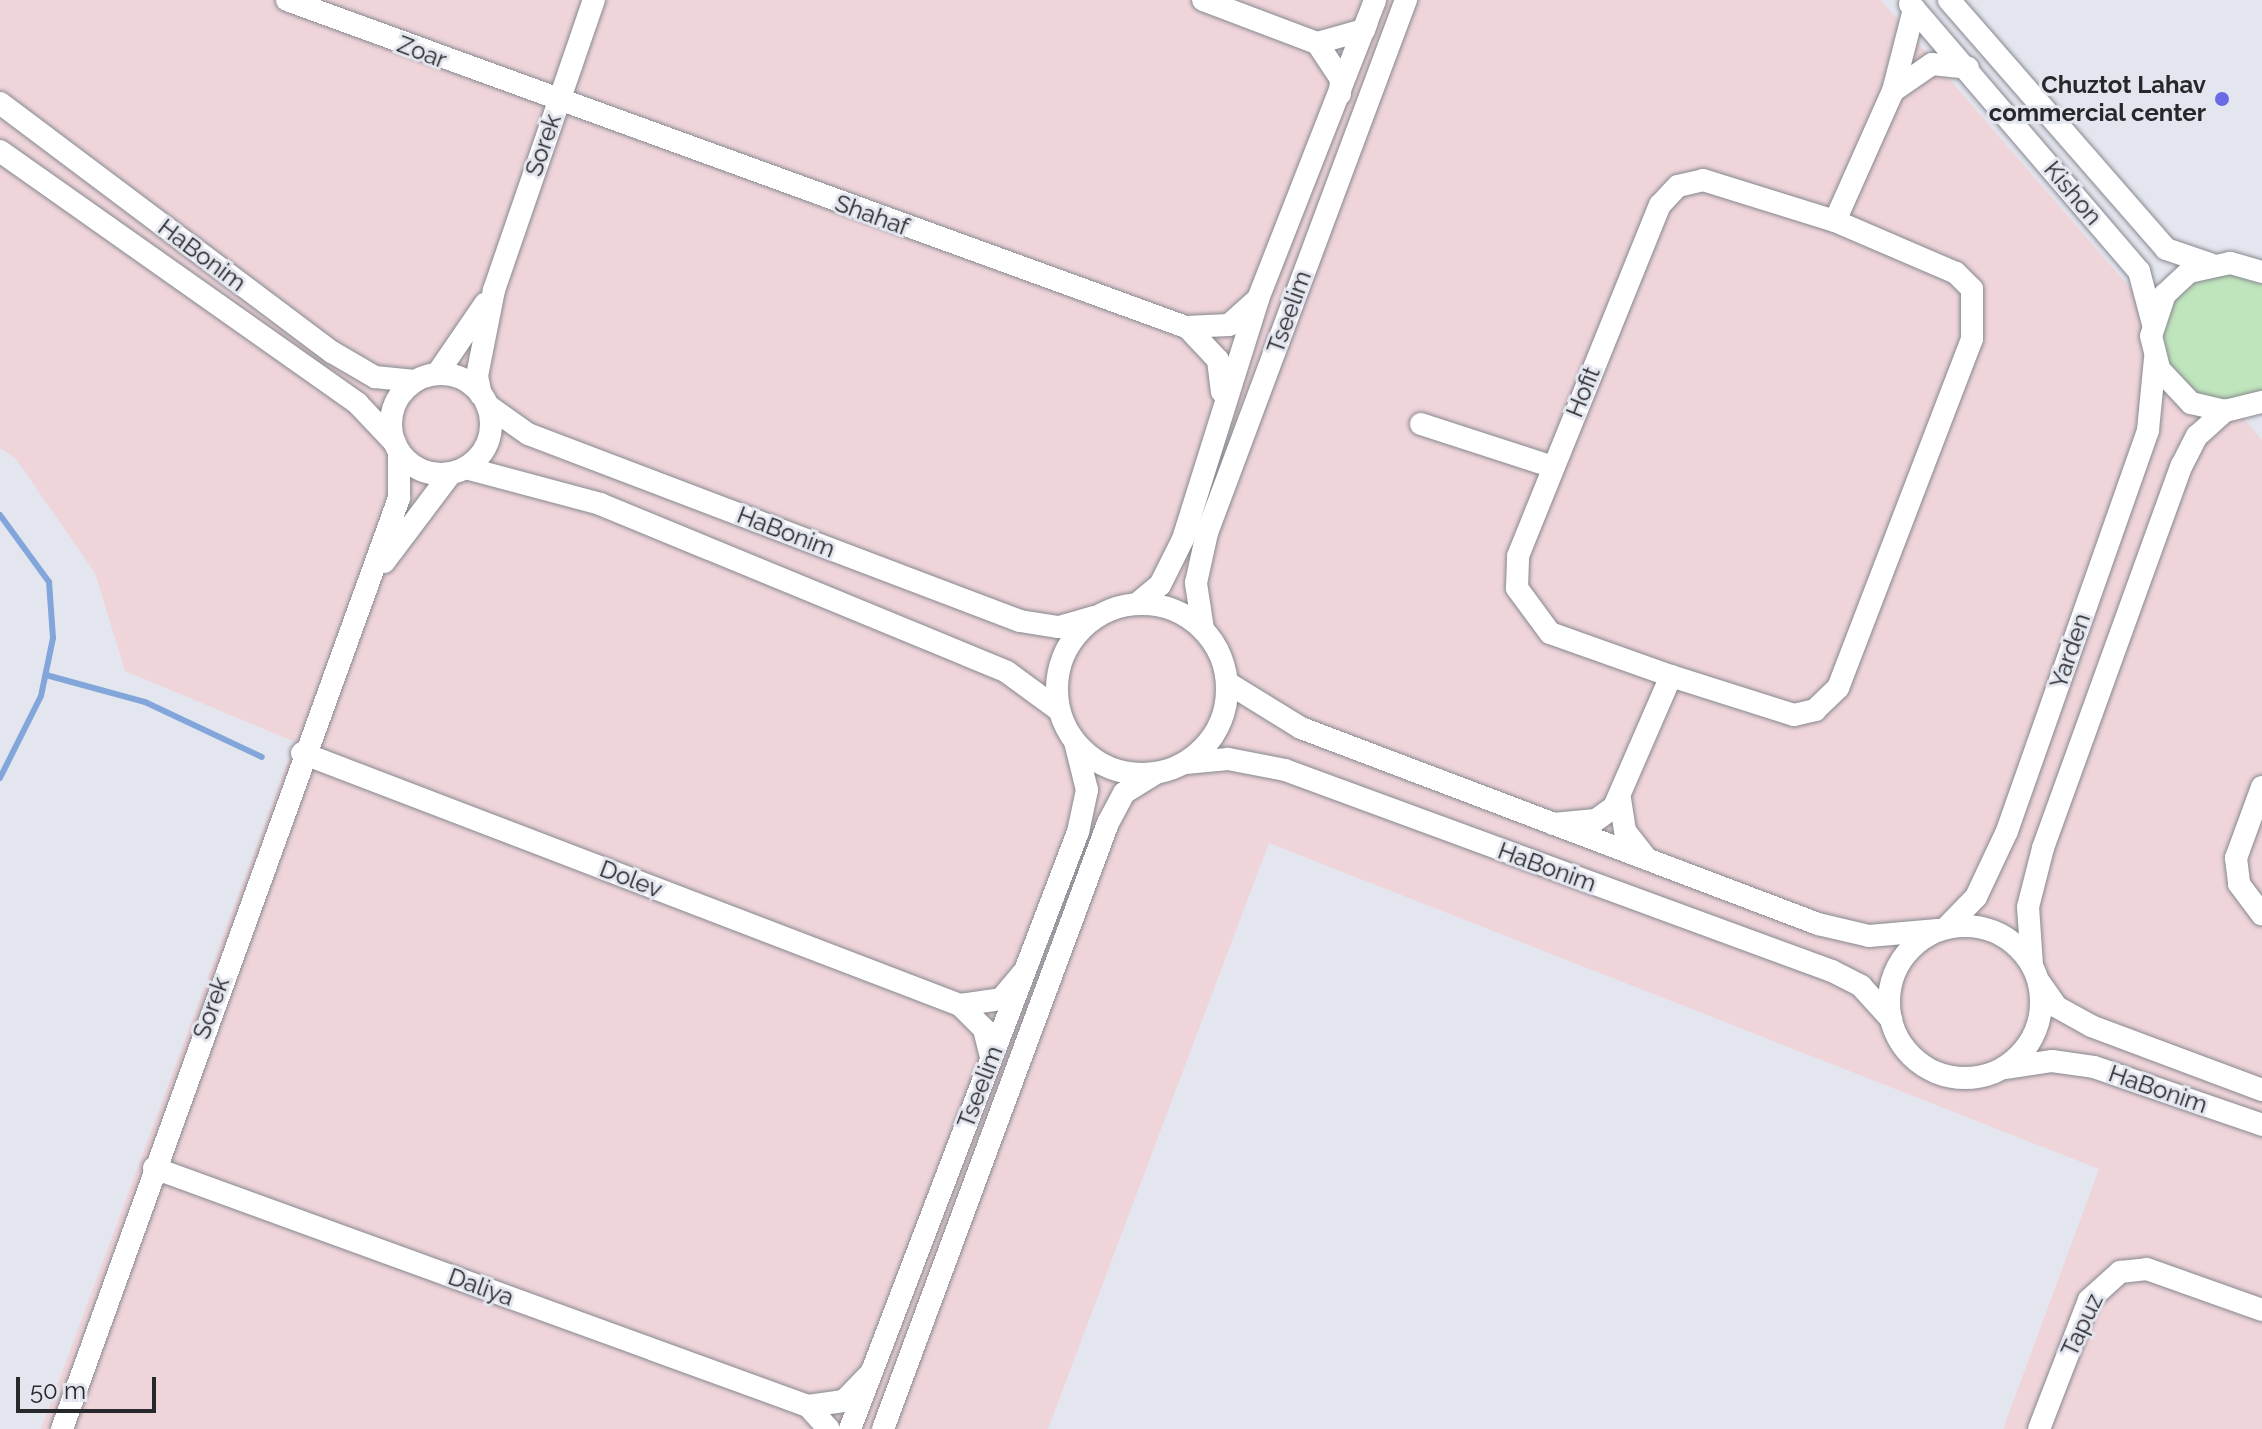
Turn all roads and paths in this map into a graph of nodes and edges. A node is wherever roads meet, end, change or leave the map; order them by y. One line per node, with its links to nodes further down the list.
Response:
1 (287, 0): 13 (street, Zoar)
2 (594, 0): 13 (street, Sorek)
3 (1203, 0): 8 (street)
4 (1375, 0): 8 (street); 11 (street, Tseelim)
5 (1406, 0): 37 (street, Tseelim)
6 (1949, 0): 16 (street, Kishon)
7 (1910, 4): 9 (street, Kishon); 10 (street)
8 (1317, 43): 11 (street)
9 (1968, 68): 10 (street); 20 (street, Kishon)
10 (1893, 91): 15 (street)
11 (1339, 102): 19 (street, Tseelim)
12 (0, 103): 24 (street, HaBonim)
13 (557, 104): 18 (street, Sorek); 21 (street, Shahaf)
14 (0, 151): 31 (street, HaBonim)
15 (1835, 221): 32 (street, Hofit); 38 (street, Hofit)
16 (2210, 264): 17 (street, Kishon); 20 (street)
17 (2258, 268)
18 (494, 290): 23 (street, Sorek); 25 (street, Sorek)
19 (1258, 299): 21 (street, Shahaf); 27 (street, Tseelim)
20 (2153, 324): 22 (street, Kishon)
21 (1186, 327): 27 (street, Shahaf)
22 (2155, 358): 28 (street); 50 (street, Yarden)
23 (437, 374): 24 (street); 25 (street)
24 (415, 381): 31 (street)
25 (484, 400): 33 (street); 36 (street, HaBonim)
26 (2262, 402): 28 (street)
27 (1221, 403): 35 (street, Tseelim)
28 (2227, 411): 29 (street); 51 (street, Yarden)
29 (2262, 422)
30 (1421, 424): 32 (street)
31 (397, 447): 33 (street); 34 (street, Sorek)
32 (1553, 467): 38 (street, Hofit)
33 (459, 470): 34 (street, Sorek); 40 (street, HaBonim)
34 (365, 590): 42 (street, Sorek)
35 (1137, 604): 36 (street); 37 (street)
36 (1095, 617): 40 (street)
37 (1203, 629): 39 (street)
38 (1671, 676): 46 (street)
39 (1228, 683): 43 (street); 47 (street, HaBonim)
40 (1059, 710): 41 (street)
41 (1075, 742): 44 (street); 52 (street, Tseelim)
42 (302, 753): 53 (street, Dolev); 59 (street, Sorek)
43 (1186, 763): 44 (street); 54 (street, HaBonim)
44 (1154, 774): 67 (street, Tseelim)
45 (2262, 787): 49 (street)
46 (1620, 799): 47 (street); 48 (street)
47 (1553, 824): 48 (street, HaBonim)
48 (1646, 858): 50 (street, HaBonim)
49 (2262, 914)
50 (1942, 929): 51 (street); 54 (street)
51 (2035, 972): 56 (street); 57 (street, HaBonim)
52 (1023, 973): 53 (street, Dolev); 55 (street, Tseelim)
53 (960, 1005): 55 (street, Dolev)
54 (1891, 1019): 56 (street)
55 (991, 1058): 62 (street, Tseelim)
56 (2004, 1068): 58 (street, HaBonim)
57 (2262, 1090)
58 (2260, 1125)
59 (154, 1168): 63 (street, Daliya); 64 (street, Sorek)
60 (2262, 1285): 61 (street, Tapuz)
61 (2258, 1309): 68 (street, Tapuz)
62 (872, 1372): 63 (street); 66 (street, Tseelim)
63 (808, 1406): 65 (street, Daliya)
64 (62, 1429)
65 (829, 1429)
66 (850, 1429)
67 (883, 1429)
68 (2039, 1429)

